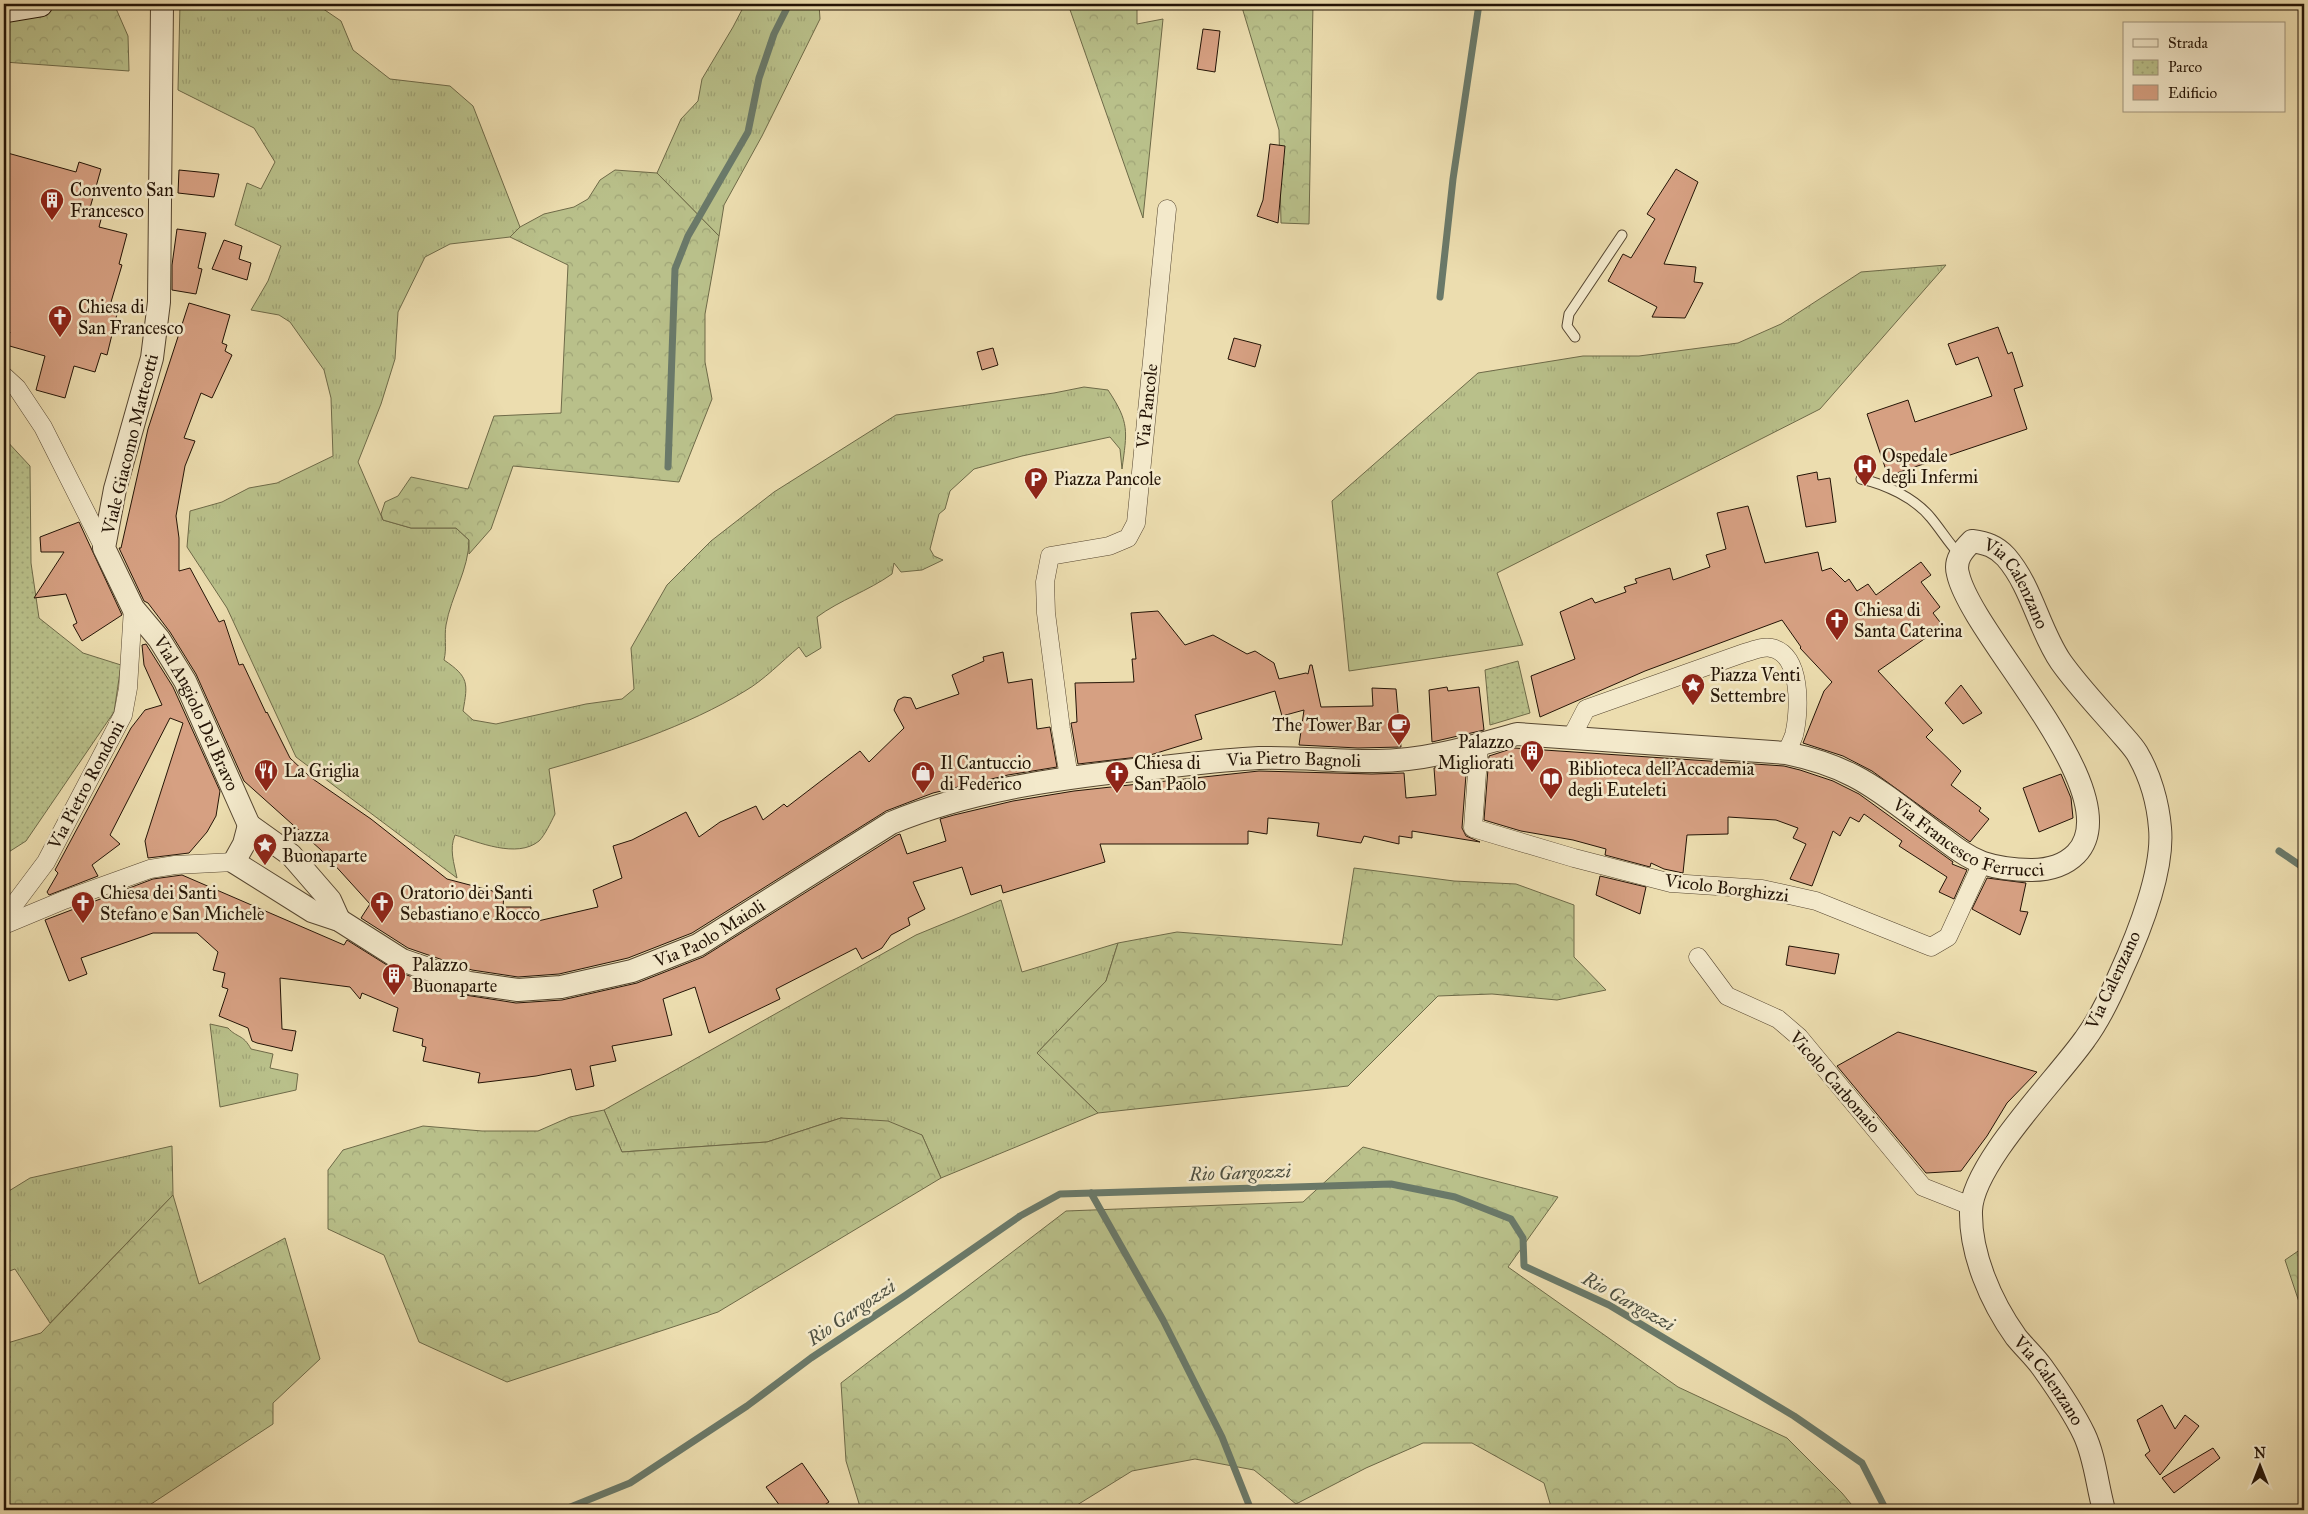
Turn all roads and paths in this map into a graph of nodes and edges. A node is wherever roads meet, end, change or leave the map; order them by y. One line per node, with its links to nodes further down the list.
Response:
1 (40, 4): 3 (main road)
2 (162, 4): 9 (street, Viale Giacomo Matteotti)
3 (4, 10)
4 (1167, 209): 16 (street, Via Pancole)
5 (1622, 235): 6 (lane)
6 (1575, 337)
7 (4, 376): 9 (street)
8 (1860, 479): 10 (lane)
9 (104, 548): 11 (street, Viale Giacomo Matteotti)
10 (1966, 548): 19 (street, Via Francesco Ferrucci); 24 (street, Via Calenzano)
11 (133, 608): 17 (street, Vial Angiolo Del Bravo); 20 (street, Via Pietro Rondoni)
12 (1517, 734): 13 (street, Via Francesco Ferrucci); 14 (street, Via Pietro Bagnoli)
13 (1571, 738): 15 (street, Via Francesco Ferrucci); 15 (street)
14 (1479, 745): 16 (street, Via Pietro Bagnoli); 19 (street, Vicolo Borghizzi)
15 (1786, 753): 19 (street, Via Francesco Ferrucci)
16 (1069, 777): 21 (street, Via Paolo Maioli)
17 (249, 825): 18 (street); 21 (street)
18 (234, 862): 21 (street, Via Paolo Maioli); 22 (street)
19 (1982, 863)
20 (4, 918)
21 (339, 920)
22 (4, 925)
23 (1698, 957): 24 (street, Vicolo Carbonaio)
24 (1971, 1206): 25 (street, Via Calenzano)
25 (2104, 1510)

